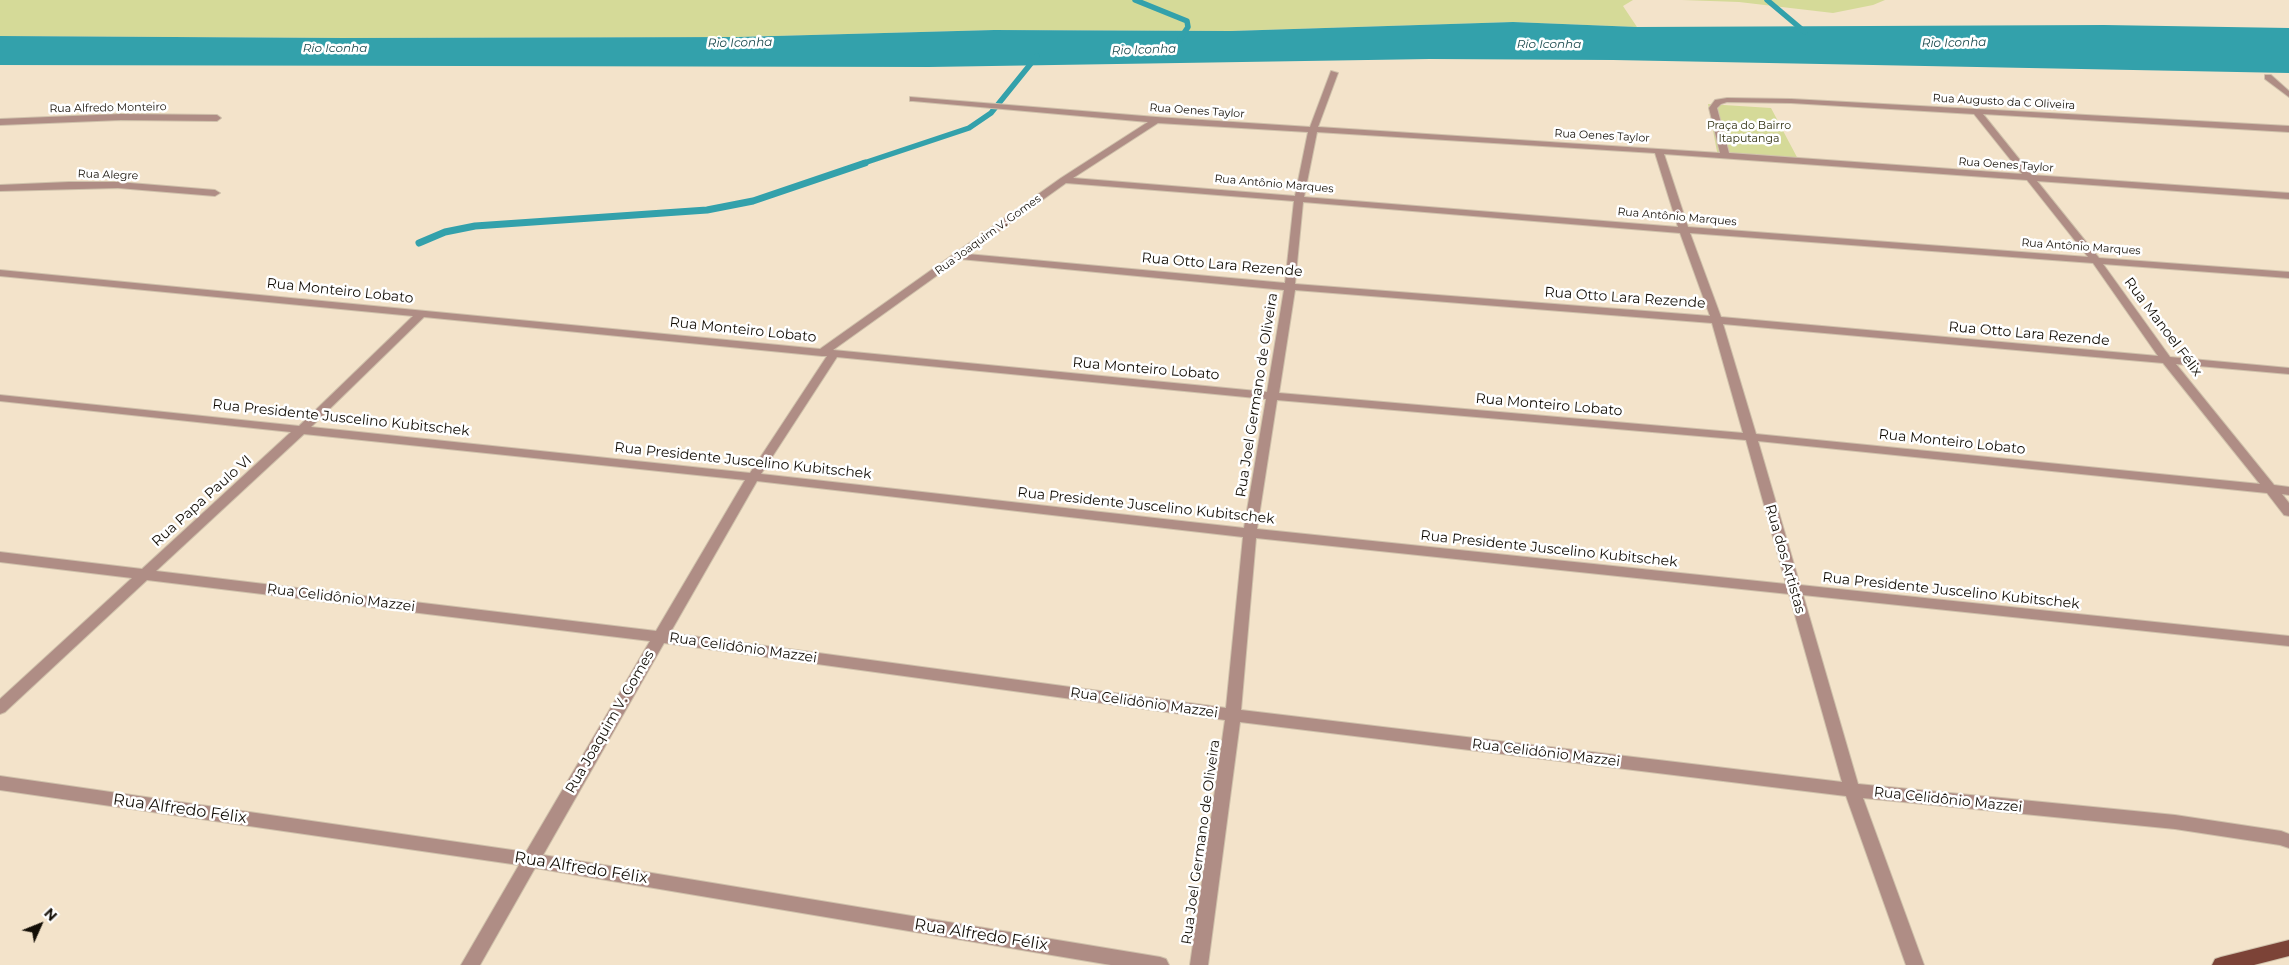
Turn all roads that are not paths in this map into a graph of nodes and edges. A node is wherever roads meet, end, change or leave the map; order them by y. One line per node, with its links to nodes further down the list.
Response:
1 (1334, 73): 10 (street, Rua Joel Germano de Oliveira)
2 (2268, 77): 3 (street)
3 (2289, 94)
4 (913, 98): 7 (street, Rua Oenes Taylor)
5 (1977, 112): 9 (street, Rua Augusto da C Oliveira); 12 (street, Rua Augusto da C Oliveira); 13 (street, Rua Manoel Félix)
6 (217, 118): 8 (street, Rua Alfredo Monteiro)
7 (1156, 120): 10 (street, Rua Oenes Taylor); 14 (street, Rua Joaquim V. Gomes)
8 (0, 122)
9 (2289, 129)
10 (1313, 130): 11 (street, Rua Oenes Taylor); 18 (street, Rua Joel Germano de Oliveira)
11 (1659, 151): 12 (street, Rua Oenes Taylor); 19 (street, Rua dos Artistas)
12 (1725, 156): 13 (street, Rua Oenes Taylor)
13 (2031, 178): 17 (street, Rua Oenes Taylor); 21 (street, Rua Manoel Félix)
14 (1064, 180): 18 (street, Rua Antônio Marques); 20 (street, Rua Joaquim V. Gomes)
15 (0, 188): 16 (street, Rua Alegre)
16 (215, 193)
17 (2289, 196)
18 (1299, 199): 19 (street, Rua Antônio Marques); 24 (street, Rua Joel Germano de Oliveira)
19 (1684, 230): 21 (street, Rua Antônio Marques); 26 (street, Rua dos Artistas)
20 (958, 256): 24 (street, Rua Otto Lara Rezende); 27 (street, Rua Joaquim V. Gomes)
21 (2096, 261): 23 (street, Rua Antônio Marques); 28 (street, Rua Manoel Félix)
22 (0, 272): 25 (street, Rua Monteiro Lobato)
23 (2289, 275)
24 (1290, 287): 26 (street, Rua Otto Lara Rezende); 30 (street, Rua Joel Germano de Oliveira)
25 (421, 314): 27 (street, Rua Monteiro Lobato); 32 (street, Rua Papa Paulo VI)
26 (1717, 320): 28 (street, Rua Otto Lara Rezende); 33 (street, Rua dos Artistas)
27 (828, 354): 30 (street, Rua Monteiro Lobato); 34 (street, Rua Joaquim V. Gomes)
28 (2168, 362): 29 (street, Rua Otto Lara Rezende); 35 (street, Rua Manoel Félix)
29 (2289, 371)
30 (1273, 396): 33 (street, Rua Monteiro Lobato); 38 (street, Rua Joel Germano de Oliveira)
31 (0, 398): 32 (street, Rua Presidente Juscelino Kubitschek)
32 (302, 429): 34 (street, Rua Presidente Juscelino Kubitschek); 40 (street, Rua Papa Paulo VI)
33 (1750, 437): 35 (street, Rua Monteiro Lobato); 41 (street, Rua dos Artistas)
34 (752, 477): 38 (street, Rua Presidente Juscelino Kubitschek); 42 (street, Rua Joaquim V. Gomes)
35 (2272, 489): 36 (street, Rua Monteiro Lobato); 37 (street, Rua Manoel Félix)
36 (2289, 491)
37 (2289, 512)
38 (1250, 533): 41 (street, Rua Presidente Juscelino Kubitschek); 45 (street, Rua Joel Germano de Oliveira)
39 (0, 557): 40 (street, Rua Celidônio Mazzei)
40 (144, 574): 42 (street, Rua Celidônio Mazzei); 44 (street, Rua Papa Paulo VI)
41 (1794, 590): 43 (street, Rua Presidente Juscelino Kubitschek); 47 (street, Rua dos Artistas)
42 (660, 637): 45 (street, Rua Celidônio Mazzei); 49 (street, Rua Joaquim V. Gomes)
43 (2289, 641)
44 (0, 708)
45 (1233, 715): 47 (street, Rua Celidônio Mazzei); 53 (street, Rua Joel Germano de Oliveira)
46 (0, 783): 49 (street, Rua Alfredo Félix)
47 (1852, 790): 48 (street, Rua Celidônio Mazzei); 54 (street, Rua dos Artistas)
48 (2289, 841)
49 (531, 860): 51 (street, Rua Joaquim V. Gomes); 52 (street, Rua Alfredo Félix)
50 (2289, 948): 55 (main road)
51 (470, 965)
52 (1160, 965)
53 (1199, 965)
54 (1915, 965)
55 (2221, 965)

